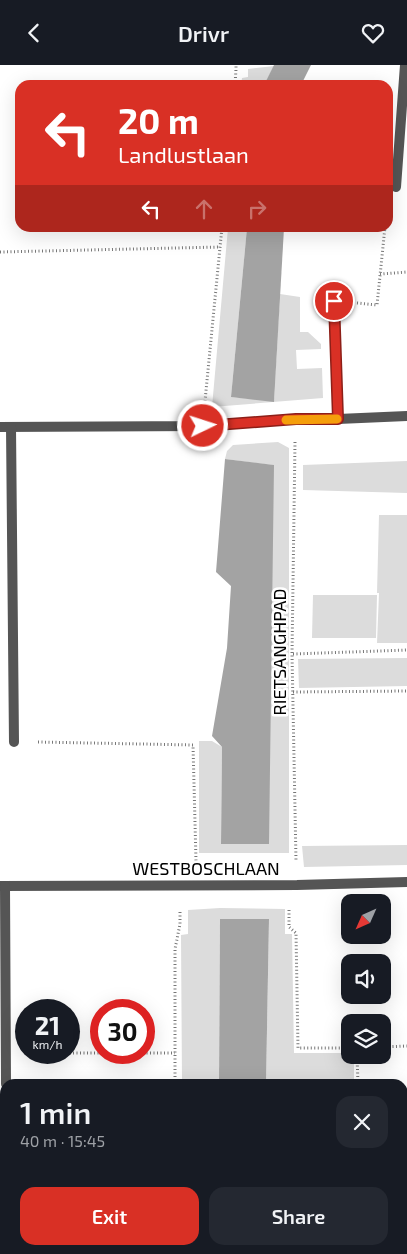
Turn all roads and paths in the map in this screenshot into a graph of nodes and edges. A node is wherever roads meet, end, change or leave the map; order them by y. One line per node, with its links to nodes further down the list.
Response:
1 (236, 65): 3 (path)
2 (405, 65): 4 (street)
3 (235, 80)
4 (396, 187)
5 (222, 232): 7 (path)
6 (384, 232): 10 (path)
7 (220, 247): 8 (path); 15 (path)
8 (0, 252)
9 (407, 272): 10 (path)
10 (380, 274): 11 (path)
11 (334, 301): 14 (street)
12 (407, 416): 14 (street)
13 (296, 419): 14 (street); 15 (street); 18 (path, RIETSANGHPAD)
14 (338, 419)
15 (203, 426): 16 (street)
16 (5, 427): 21 (street)
17 (407, 650): 18 (path)
18 (292, 653): 20 (path, RIETSANGHPAD)
19 (407, 691): 20 (path)
20 (293, 692): 24 (path, RIETSANGHPAD)
21 (14, 742): 23 (path)
22 (407, 882): 24 (street, WESTBOSCHLAAN)
23 (197, 885): 24 (street, WESTBOSCHLAAN); 26 (street, WESTBOSCHLAAN)
24 (297, 885): 29 (path)
25 (3, 886): 26 (street, WESTBOSCHLAAN); 30 (street, WESTBOSCHLAAN)
26 (179, 886): 31 (path)
27 (391, 1047): 28 (path)
28 (407, 1047)
29 (341, 1048)
30 (6, 1053): 31 (path); 33 (street, WESTBOSCHLAAN)
31 (175, 1053): 34 (path)
32 (357, 1064): 35 (path)
33 (6, 1079)
34 (175, 1079)
35 (358, 1079)

